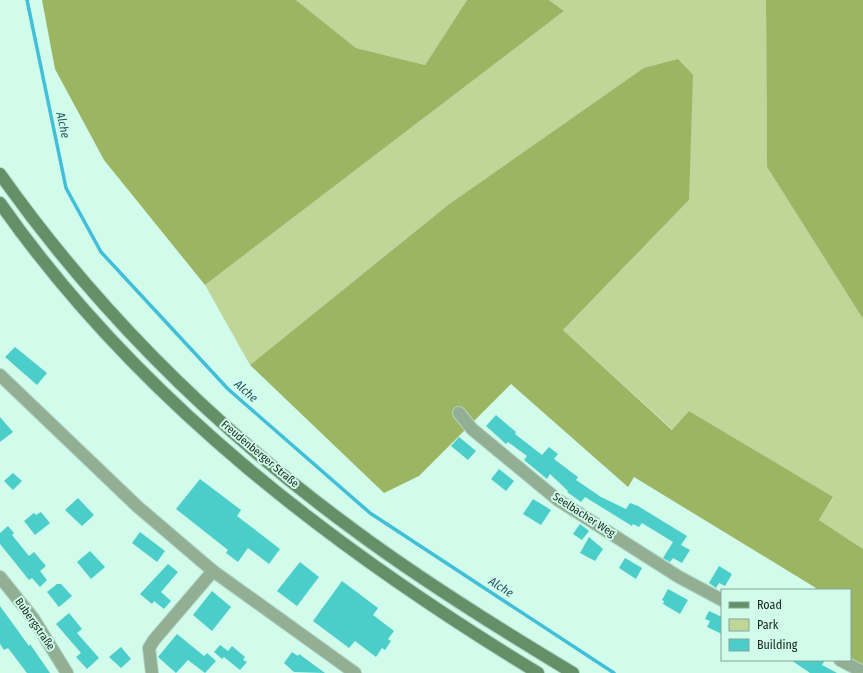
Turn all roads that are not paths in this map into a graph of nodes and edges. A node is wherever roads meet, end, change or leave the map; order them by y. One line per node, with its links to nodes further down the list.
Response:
1 (0, 174): 14 (main road, Freudenberger Straße)
2 (0, 204): 13 (main road, Freudenberger Straße)
3 (0, 375): 5 (street)
4 (459, 413): 7 (street, Seelbacher Weg)
5 (213, 571): 11 (street); 12 (street)
6 (0, 576): 10 (street, Bubergstraße)
7 (721, 599)
8 (842, 661): 9 (street)
9 (863, 672)
10 (67, 673)
11 (152, 673)
12 (355, 673)
13 (538, 673)
14 (573, 673)

